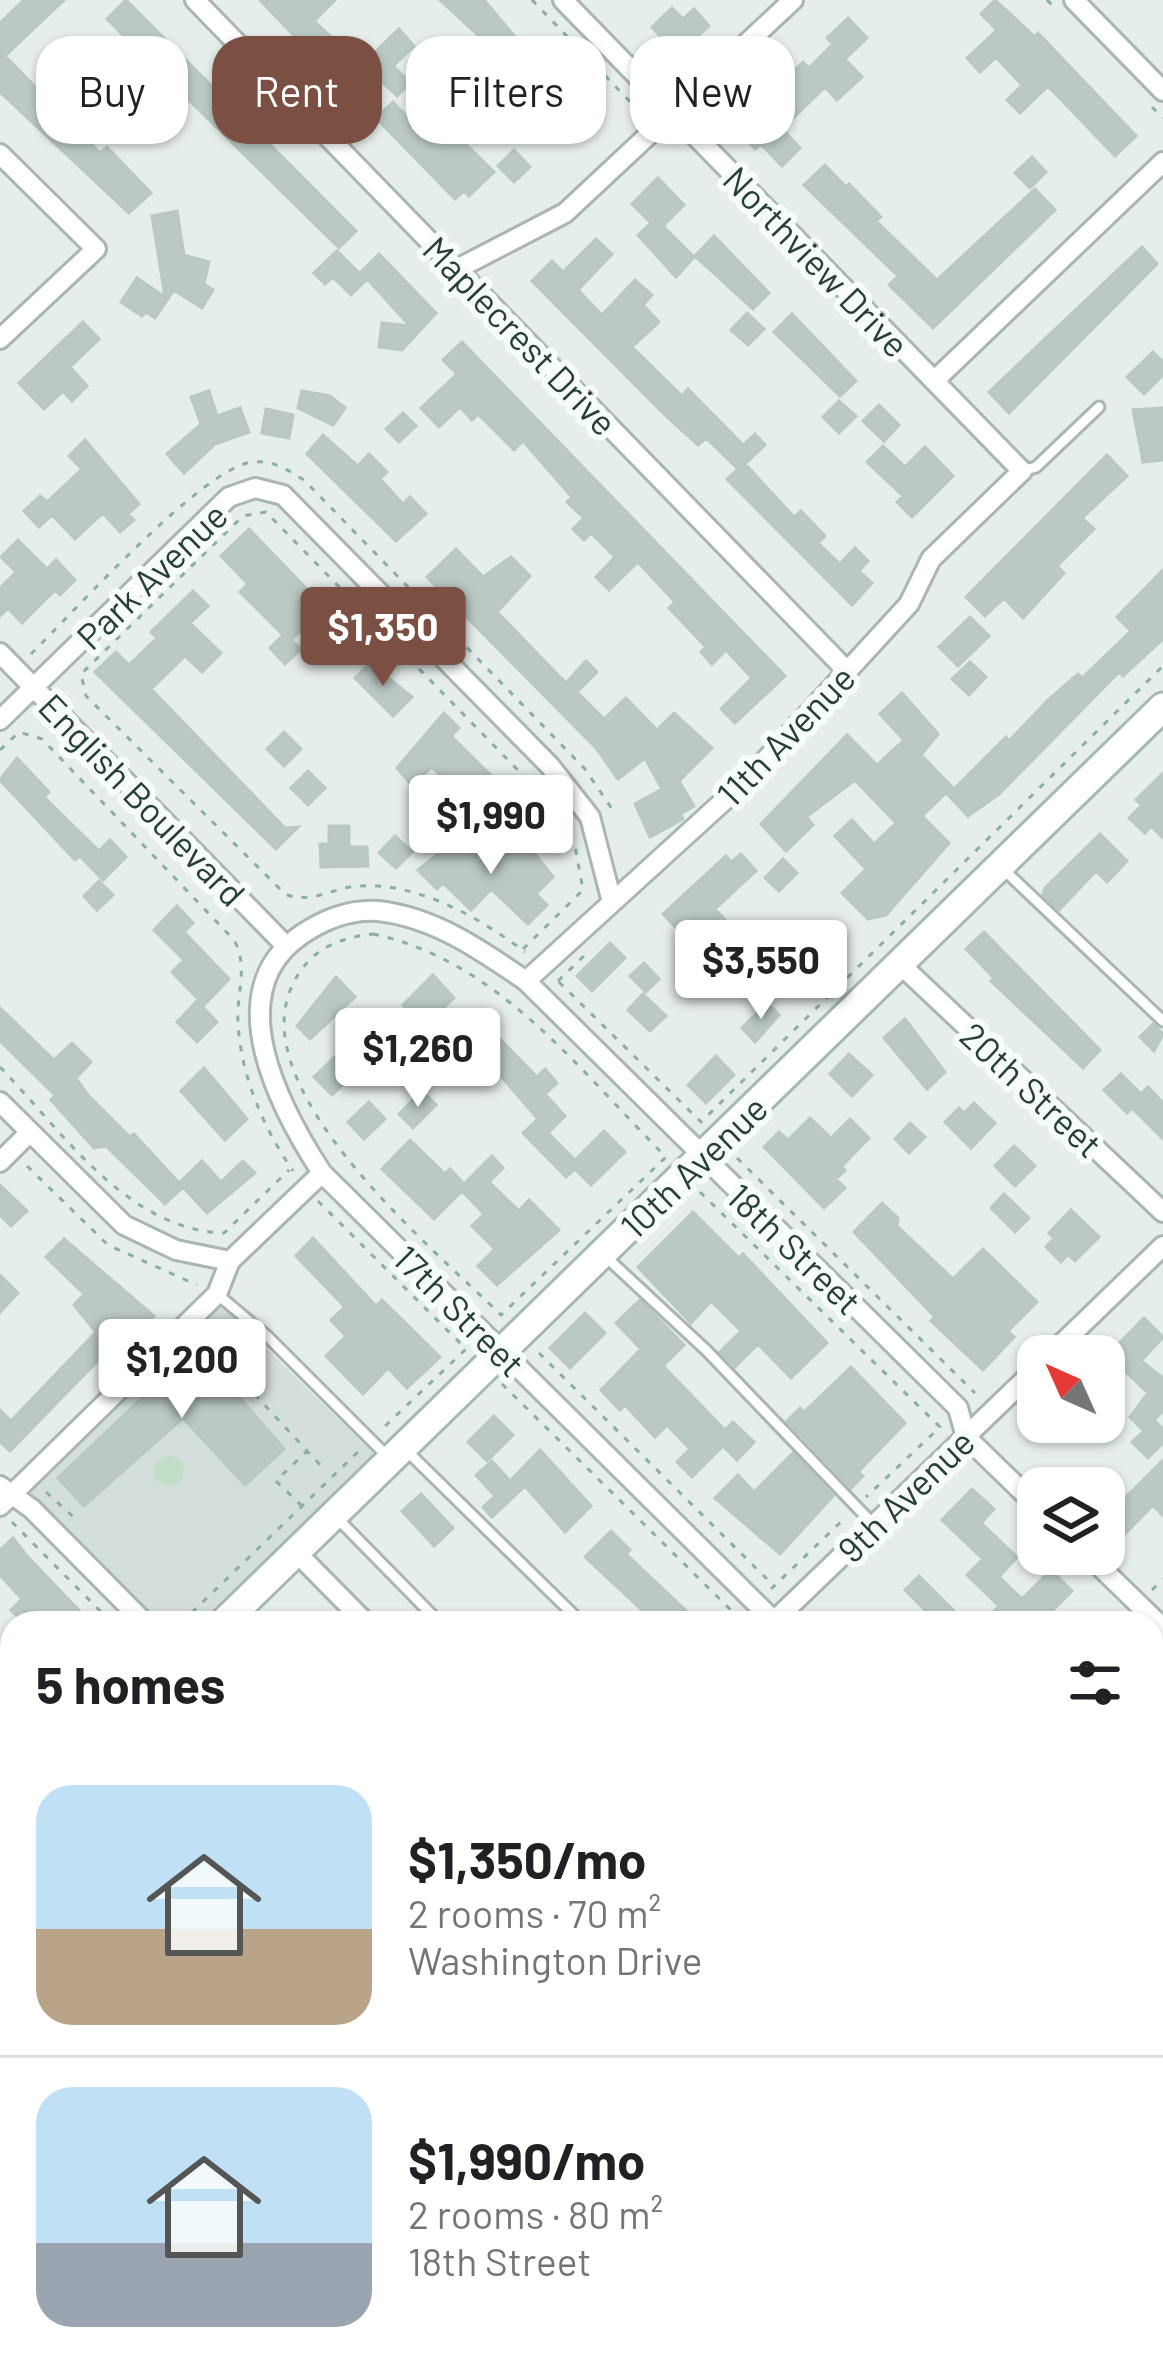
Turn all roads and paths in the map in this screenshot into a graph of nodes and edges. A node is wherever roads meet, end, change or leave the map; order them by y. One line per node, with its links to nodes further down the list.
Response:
1 (195, 0): 14 (street, Maplecrest Drive)
2 (532, 0): 9 (path)
3 (562, 0): 7 (street, Northview Drive)
4 (793, 0): 6 (street)
5 (1074, 0): 8 (street)
6 (756, 36)
7 (630, 70)
8 (1163, 91)
9 (630, 102)
10 (642, 144): 14 (street)
11 (702, 144): 16 (street, Northview Drive)
12 (0, 154): 15 (street)
13 (1163, 162): 16 (street)
14 (457, 269): 22 (street, Maplecrest Drive)
15 (0, 339)
16 (934, 381): 18 (street, Northview Drive)
17 (1099, 407): 18 (lane)
18 (1022, 471): 22 (street, 11th Avenue)
19 (0, 653): 23 (street, English Boulevard)
20 (25, 659): 27 (path)
21 (1163, 666): 34 (path)
22 (847, 670): 29 (street, 11th Avenue)
23 (34, 688): 25 (street, Park Avenue); 29 (street, Park Avenue); 30 (street, English Boulevard)
24 (1163, 707): 28 (street, 10th Avenue)
25 (0, 720)
26 (0, 751): 37 (path)
27 (614, 812)
28 (1001, 867): 33 (street, 10th Avenue); 36 (lane)
29 (612, 902): 35 (street, 11th Avenue)
30 (285, 946): 35 (street, 18th Street); 44 (street, 17th Street)
31 (523, 949): 31 (path); 32 (path)
32 (532, 956)
33 (902, 966): 41 (street, 10th Avenue); 45 (street, 20th Street)
34 (553, 976)
35 (526, 981): 41 (street, 18th Street)
36 (1163, 1021)
37 (0, 1067)
38 (0, 1102): 39 (street)
39 (30, 1132): 43 (street); 48 (street)
40 (736, 1156): 55 (path)
41 (701, 1157): 47 (street, 10th Avenue); 56 (street, 18th Street)
42 (22, 1160): 49 (path)
43 (0, 1162)
44 (322, 1173): 48 (street); 52 (street, 17th Street)
45 (1163, 1212)
46 (1163, 1246): 51 (street)
47 (602, 1254): 52 (street, 10th Avenue); 66 (lane)
48 (230, 1262): 49 (street)
49 (212, 1300): 57 (path); 58 (lane); 62 (street)
50 (501, 1315): 50 (path)
51 (1071, 1335)
52 (502, 1351): 58 (street, 10th Avenue); 78 (street, 17th Street)
53 (501, 1384): 77 (path)
54 (1017, 1387): 56 (street, 9th Avenue)
55 (975, 1393)
56 (966, 1437): 61 (street, 18th Street); 66 (street, 9th Avenue)
57 (307, 1451): 59 (path); 63 (path)
58 (397, 1453): 64 (street, 10th Avenue); 76 (lane)
59 (323, 1468)
60 (39, 1486): 65 (path)
61 (1017, 1487)
62 (4, 1500): 71 (path); 72 (street)
63 (302, 1506)
64 (333, 1514): 67 (street, 10th Avenue); 75 (lane)
65 (79, 1522)
66 (874, 1525): 79 (street, 9th Avenue)
67 (295, 1551): 73 (street, 10th Avenue); 74 (street)
68 (1108, 1575): 80 (street)
69 (1163, 1579): 70 (path)
70 (1146, 1596)
71 (101, 1611)
72 (133, 1611)
73 (236, 1611)
74 (354, 1611)
75 (428, 1611)
76 (569, 1611)
77 (732, 1611)
78 (762, 1611)
79 (784, 1611)
80 (1144, 1611)

